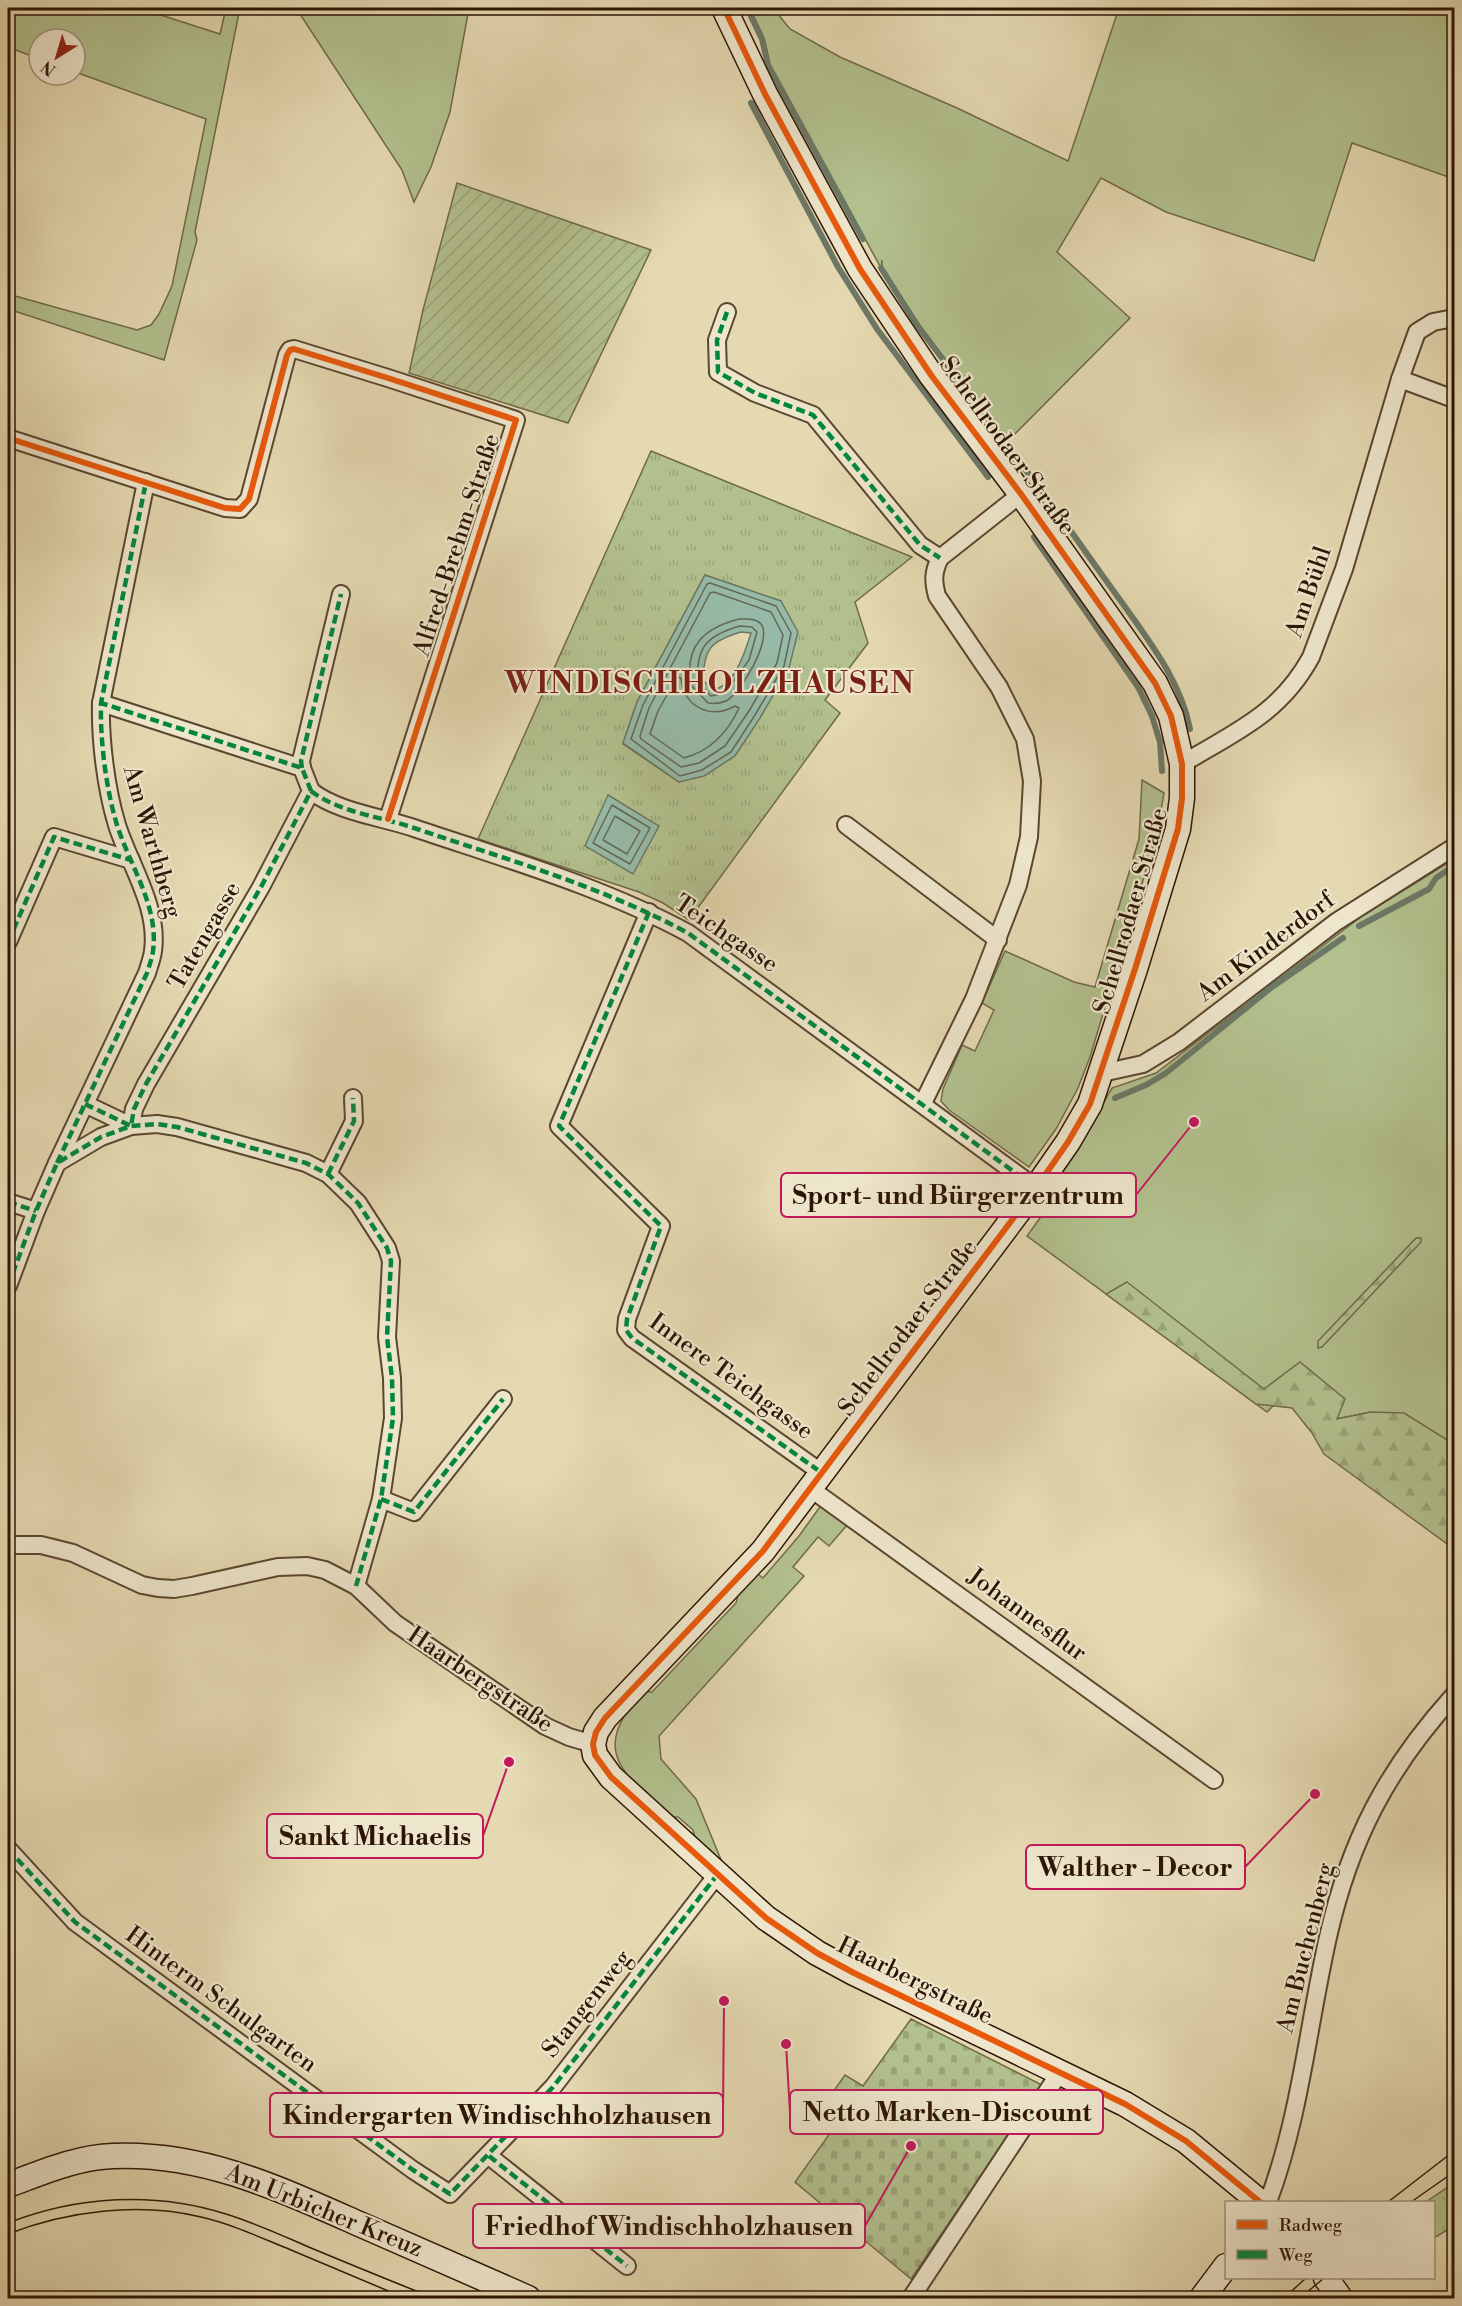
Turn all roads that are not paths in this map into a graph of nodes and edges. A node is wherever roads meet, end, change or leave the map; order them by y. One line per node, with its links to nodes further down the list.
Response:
1 (724, 8): 8 (street, Schellrodaer Straße)
2 (727, 312): 9 (street)
3 (1455, 318): 4 (street, Am Bühl)
4 (1400, 379): 5 (street); 12 (street, Am Bühl)
5 (1455, 399)
6 (8, 438): 7 (street, Alfred-Brehm-Straße)
7 (146, 482): 11 (street, Am Warthberg); 15 (street, Alfred-Brehm-Straße)
8 (1021, 494): 9 (street); 12 (street, Schellrodaer Straße)
9 (940, 558): 20 (street)
10 (341, 594): 13 (street)
11 (101, 703): 13 (street); 18 (street, Am Warthberg)
12 (1182, 764): 22 (street, Schellrodaer Straße)
13 (302, 768): 14 (street)
14 (311, 791): 15 (street, Teichgasse); 26 (street, Tatengasse)
15 (388, 819): 19 (street, Teichgasse)
16 (846, 825): 20 (street)
17 (1455, 847): 22 (street, Am Kinderdorf)
18 (131, 860): 21 (street); 25 (street, Am Warthberg)
19 (649, 912): 24 (street, Teichgasse); 34 (street, Innere Teichgasse)
20 (998, 940): 24 (street)
21 (8, 942)
22 (1102, 1073): 29 (street, Schellrodaer Straße)
23 (353, 1098): 28 (street)
24 (923, 1103): 29 (street, Teichgasse)
25 (85, 1104): 26 (street); 27 (street, Am Warthberg)
26 (131, 1126): 27 (street); 28 (street)
27 (57, 1163): 31 (street, Am Warthberg)
28 (327, 1173): 35 (street)
29 (1036, 1188): 34 (street, Schellrodaer Straße)
30 (8, 1202): 31 (street)
31 (36, 1211): 32 (street, Am Warthberg)
32 (8, 1286)
33 (503, 1399): 35 (street)
34 (816, 1481): 39 (street, Schellrodaer Straße); 40 (street, Johannesflur)
35 (381, 1499): 37 (street)
36 (8, 1545): 37 (street, Haarbergstraße)
37 (356, 1586): 39 (street, Haarbergstraße)
38 (1455, 1695): 48 (street, Am Buchenberg)
39 (593, 1744): 42 (street, Haarbergstraße)
40 (1214, 1780)
41 (8, 1849): 46 (street, Hinterm Schulgarten)
42 (717, 1875): 43 (street, Haarbergstraße); 44 (street, Stangenweg)
43 (1060, 2072): 47 (street, Haarbergstraße); 53 (street)
44 (489, 2156): 46 (street, Stangenweg); 49 (street)
45 (8, 2185): 52 (street, Am Urbicher Kreuz)
46 (450, 2194)
47 (1259, 2201)
48 (1268, 2201)
49 (627, 2265)
50 (1225, 2269): 54 (street)
51 (1327, 2279): 55 (street)
52 (528, 2298)
53 (911, 2298)
54 (1202, 2298)
55 (1340, 2298)

